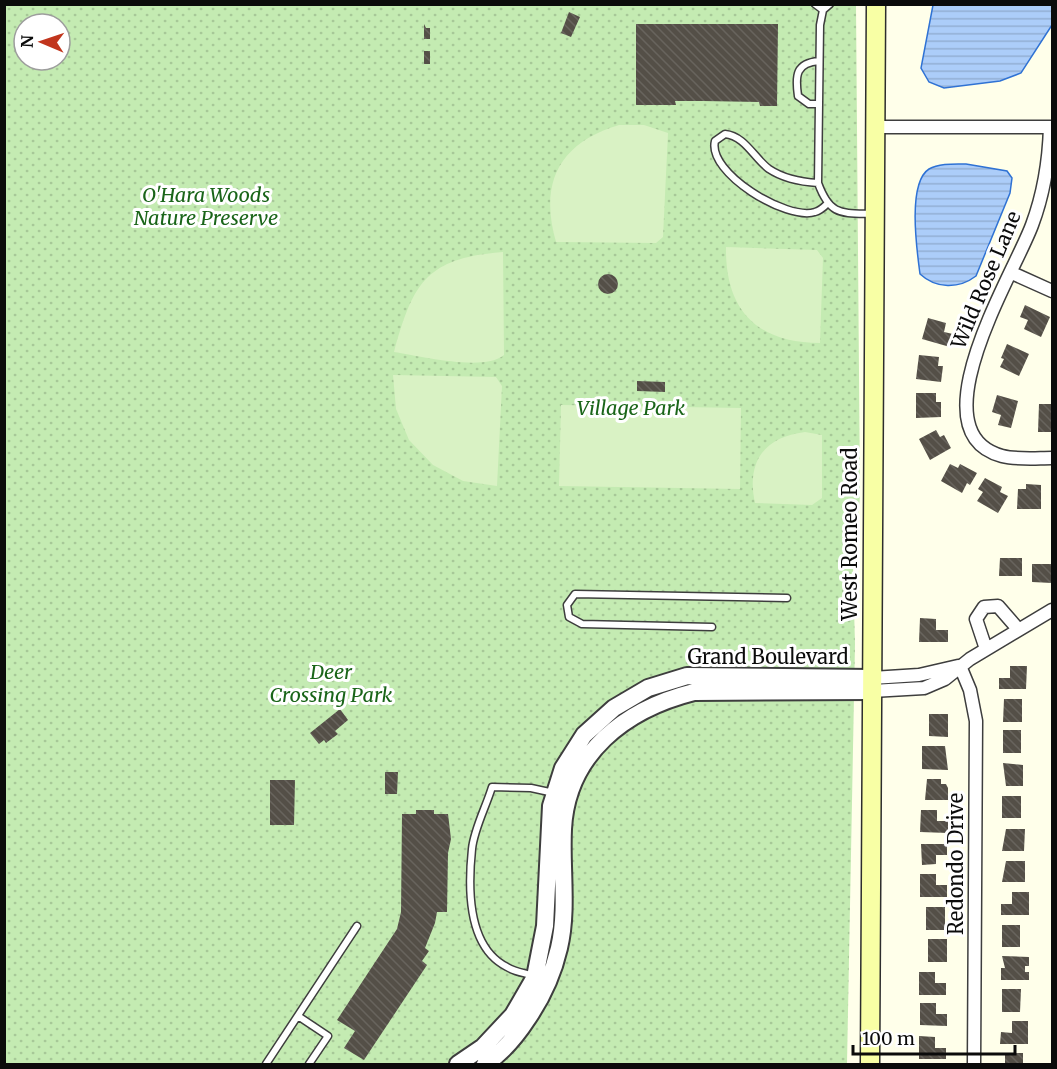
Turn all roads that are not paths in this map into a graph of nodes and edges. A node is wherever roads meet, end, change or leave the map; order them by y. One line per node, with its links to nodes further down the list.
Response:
1 (815, 4): 4 (lane)
2 (830, 4): 4 (lane)
3 (876, 4): 7 (main road, West Romeo Road)
4 (823, 10): 5 (lane)
5 (819, 61): 6 (lane); 6 (lane)
6 (819, 104): 9 (lane)
7 (874, 127): 8 (street); 11 (main road, West Romeo Road)
8 (1052, 127): 12 (street, Wild Rose Lane)
9 (818, 183): 10 (lane); 10 (lane)
10 (827, 204): 11 (lane)
11 (874, 214): 21 (main road, West Romeo Road)
12 (1012, 273): 13 (street); 14 (street, Wild Rose Lane)
13 (1053, 291)
14 (1053, 458)
15 (787, 598): 17 (lane)
16 (1053, 610): 18 (street)
17 (712, 627)
18 (1018, 629): 19 (street); 19 (street)
19 (986, 649): 20 (street)
20 (960, 666): 21 (street); 31 (street, Redondo Drive)
21 (872, 684): 22 (street, Grand Boulevard); 30 (main road, West Romeo Road)
22 (561, 795): 24 (street, Grand Boulevard); 24 (lane)
23 (357, 926): 25 (lane)
24 (542, 979): 28 (street, Grand Boulevard); 29 (street, Grand Boulevard)
25 (298, 1016): 26 (lane); 27 (lane)
26 (266, 1065)
27 (309, 1065)
28 (459, 1065)
29 (485, 1065)
30 (870, 1065)
31 (974, 1065)

